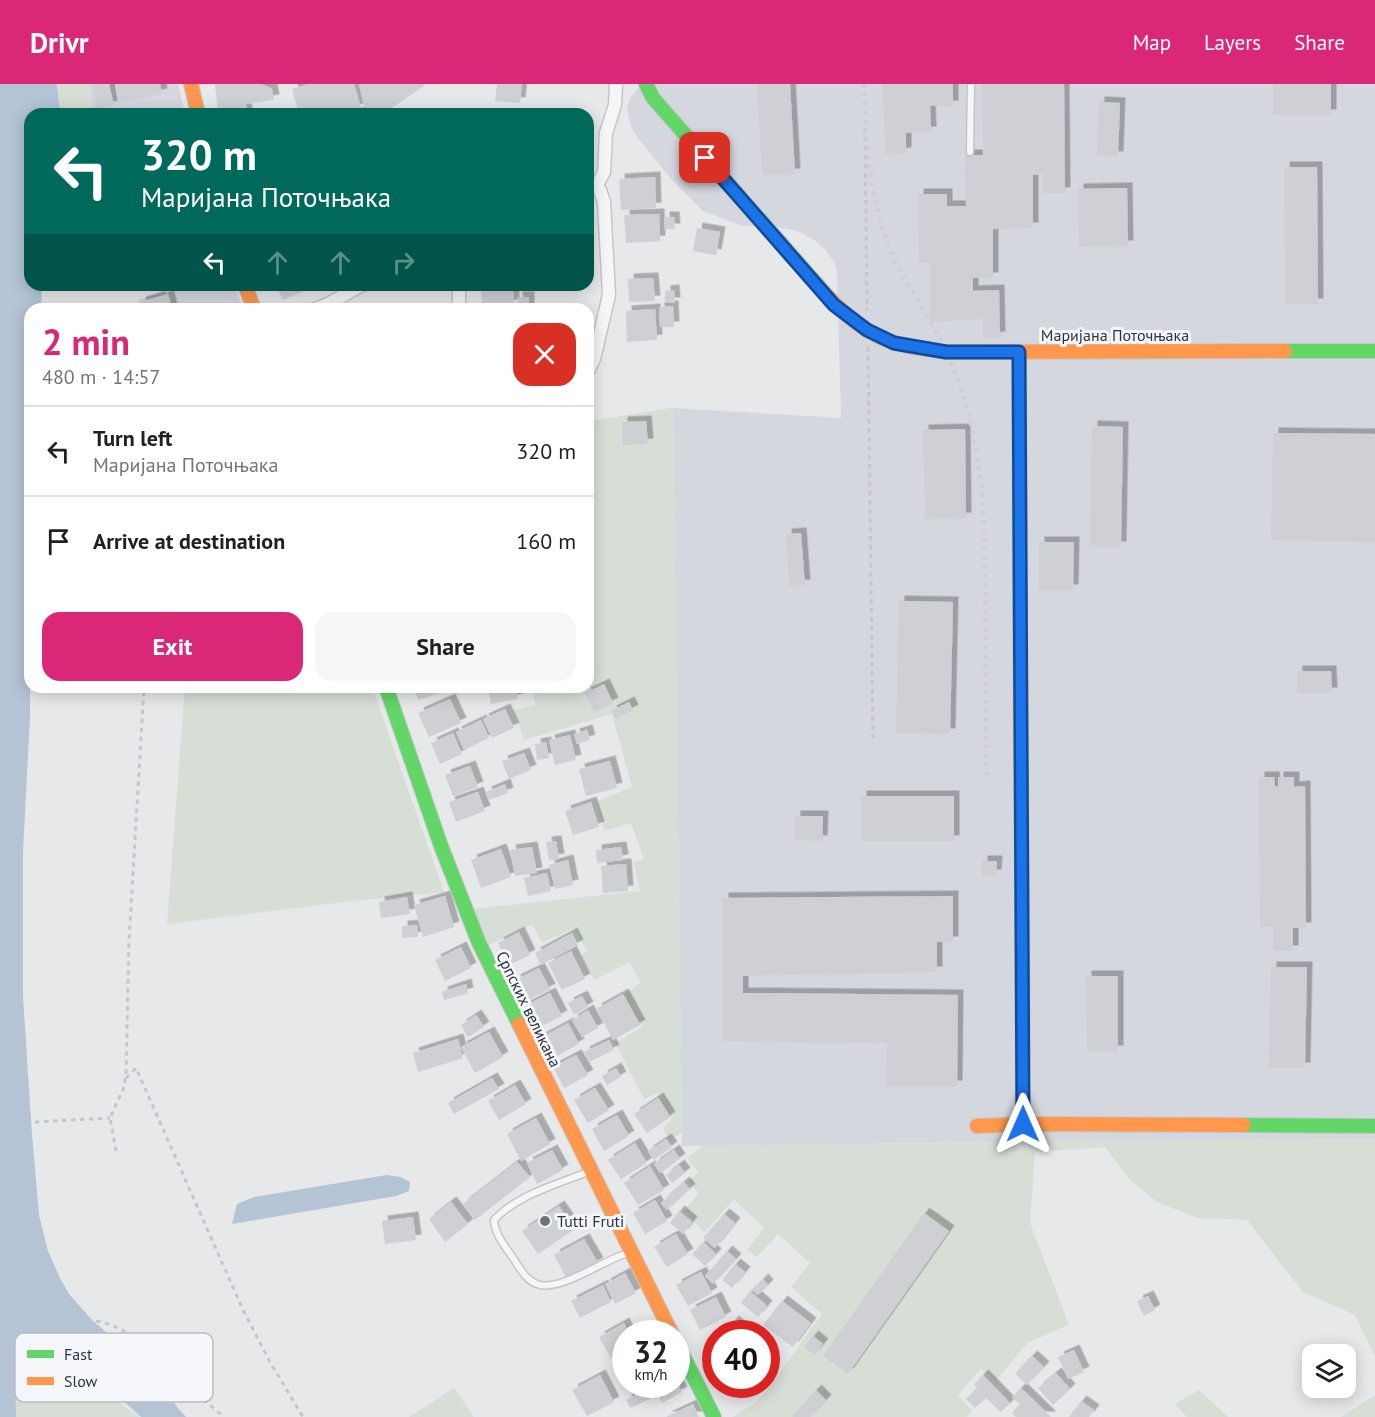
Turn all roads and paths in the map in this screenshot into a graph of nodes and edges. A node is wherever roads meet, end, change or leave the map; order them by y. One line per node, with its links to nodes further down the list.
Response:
1 (191, 84): 5 (street)
2 (616, 84): 8 (street)
3 (646, 84): 12 (street, Маријана Поточњака)
4 (971, 84): 7 (lane)
5 (197, 108)
6 (865, 128): 12 (path)
7 (970, 152)
8 (594, 184)
9 (594, 189): 15 (street)
10 (351, 291): 11 (street)
11 (330, 303)
12 (867, 330): 14 (street, Маријана Поточњака); 18 (path)
13 (1375, 351): 14 (street, Маријана Поточњака)
14 (1019, 352): 22 (street)
15 (594, 359)
16 (144, 693): 19 (path)
17 (388, 693): 26 (street, Српских великана)
18 (873, 738)
19 (125, 1080): 20 (path); 34 (path)
20 (110, 1118): 21 (path); 25 (path)
21 (35, 1122)
22 (1023, 1124): 23 (street); 24 (street)
23 (977, 1126)
24 (1375, 1126)
25 (116, 1151)
26 (591, 1171): 27 (street, Српских великана); 27 (lane)
27 (631, 1252): 28 (street, Српских великана)
28 (665, 1320)
29 (96, 1322): 30 (path)
30 (128, 1333)
31 (690, 1370): 35 (street)
32 (206, 1402): 33 (path)
33 (224, 1417)
34 (303, 1417)
35 (714, 1417)

